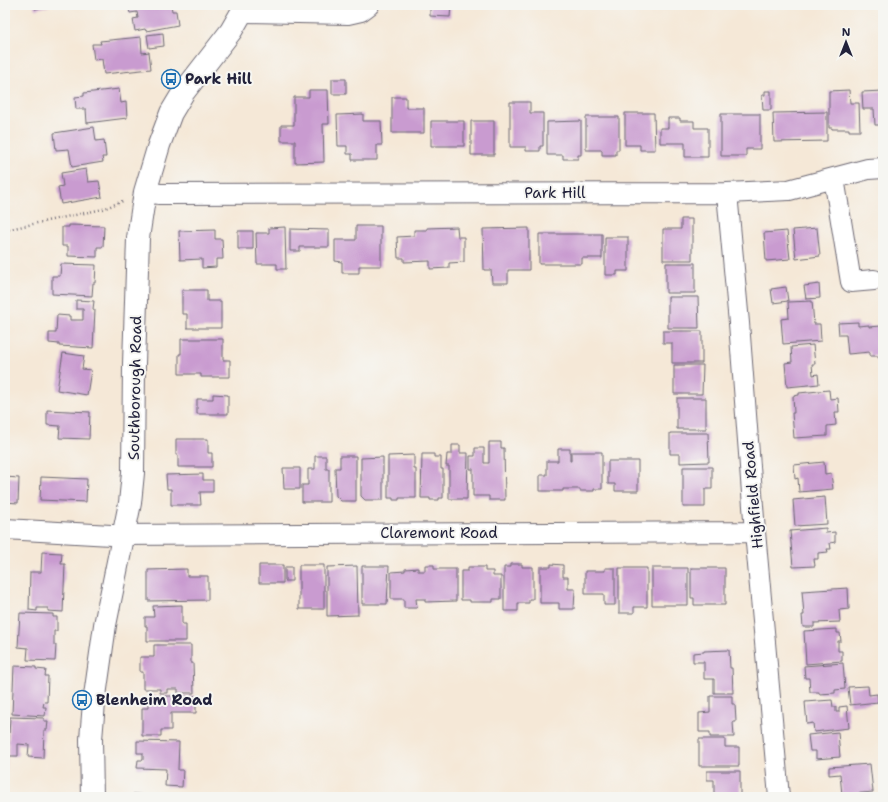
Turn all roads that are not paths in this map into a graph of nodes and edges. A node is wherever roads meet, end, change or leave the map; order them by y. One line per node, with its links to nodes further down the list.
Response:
1 (369, 5): 2 (street)
2 (245, 9): 5 (street, Southborough Road)
3 (883, 168): 4 (street, Park Hill)
4 (834, 178): 6 (street, Park Hill); 7 (street)
5 (145, 192): 6 (street, Park Hill); 10 (street, Southborough Road)
6 (727, 193): 9 (street, Highfield Road)
7 (874, 280)
8 (5, 529): 10 (street)
9 (755, 532): 10 (street, Claremont Road); 12 (street, Highfield Road)
10 (122, 534): 11 (street, Southborough Road)
11 (92, 797)
12 (779, 797)

